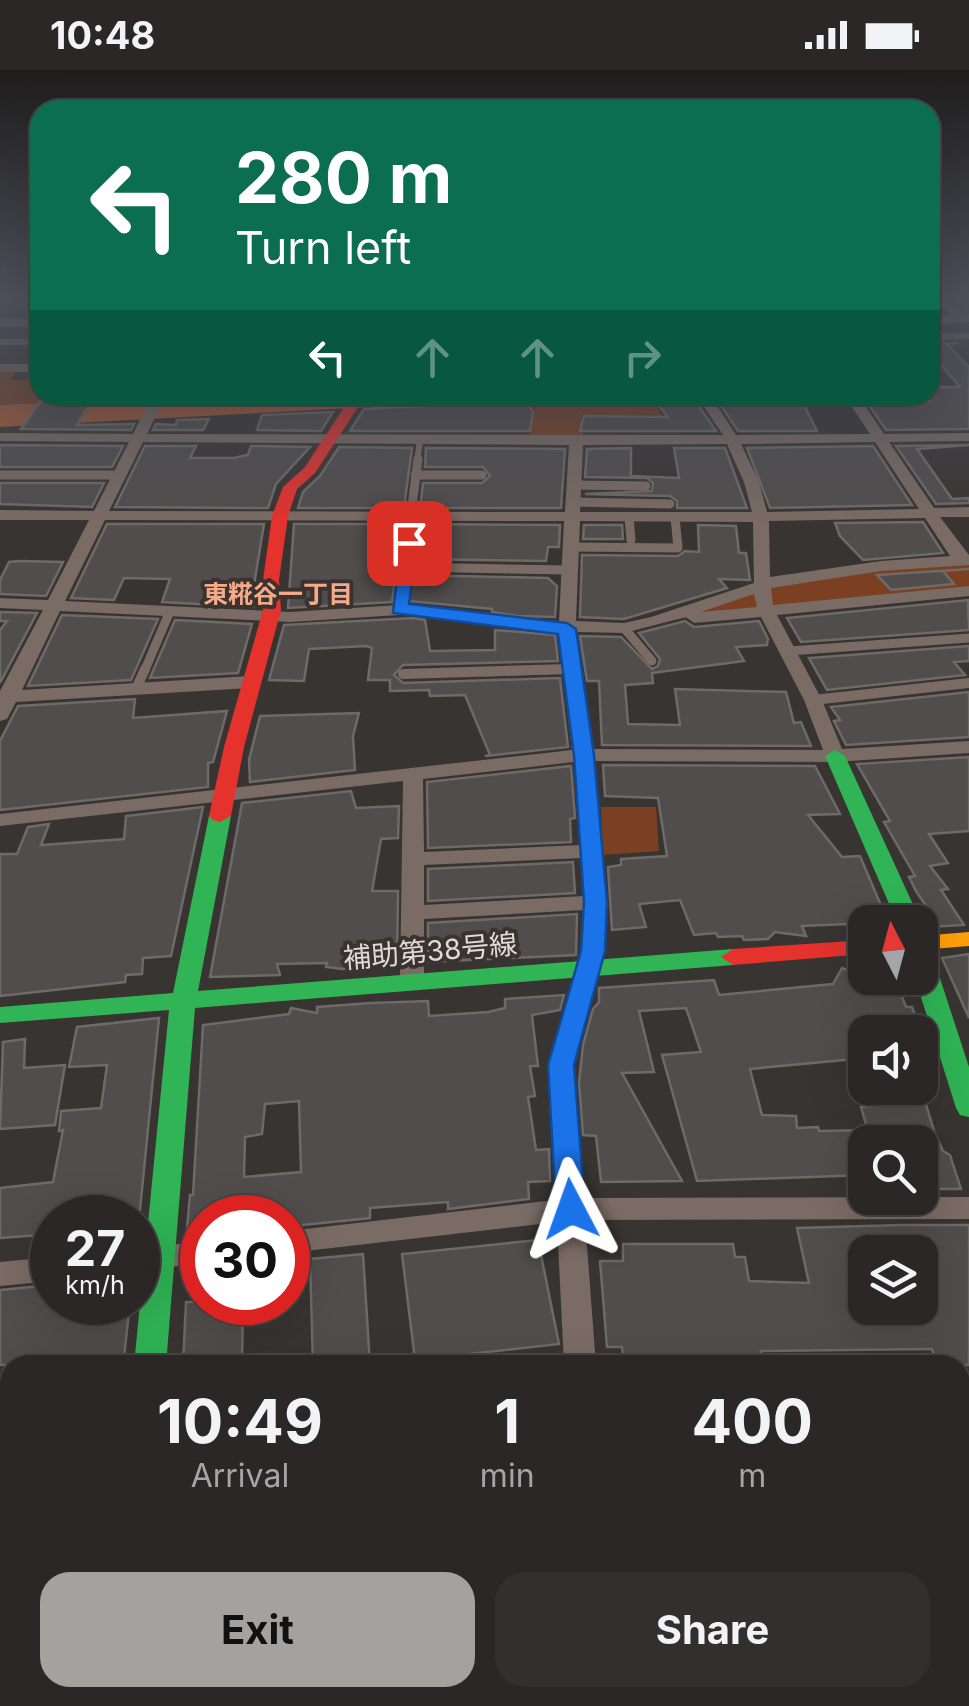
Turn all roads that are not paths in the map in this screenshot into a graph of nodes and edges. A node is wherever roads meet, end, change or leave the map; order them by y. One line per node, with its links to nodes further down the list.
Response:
1 (153, 405): 7 (street)
2 (353, 405): 8 (street)
3 (710, 405): 12 (street)
4 (858, 405): 9 (street)
5 (0, 437): 7 (street)
6 (969, 437): 9 (street)
7 (136, 438): 8 (street); 14 (street)
8 (332, 439): 10 (street); 23 (street)
9 (881, 439): 12 (street); 22 (street)
10 (420, 440): 11 (street); 15 (lane)
11 (576, 441): 12 (street); 17 (street)
12 (735, 441): 28 (street)
13 (0, 474): 14 (lane)
14 (118, 475): 26 (street)
15 (415, 475): 16 (lane); 24 (lane)
16 (482, 475)
17 (573, 485): 18 (lane); 19 (street)
18 (646, 486)
19 (572, 510): 20 (lane); 24 (street); 27 (street); 30 (street)
20 (672, 510): 27 (street); 28 (street); 30 (lane)
21 (969, 512): 22 (street)
22 (929, 514): 28 (street); 31 (street)
23 (281, 515): 24 (street); 26 (street); 41 (street)
24 (414, 515): 32 (lane)
25 (0, 516): 26 (street)
26 (98, 516): 37 (street)
27 (629, 517): 29 (lane)
28 (761, 518): 34 (street)
29 (632, 540)
30 (570, 548): 33 (street)
31 (965, 560): 34 (street)
32 (406, 567): 33 (lane); 38 (lane)
33 (569, 570): 44 (street)
34 (762, 585): 39 (street); 42 (street)
35 (969, 591): 39 (street)
36 (0, 603): 37 (street)
37 (52, 605): 40 (street); 54 (street)
38 (399, 609): 41 (street); 44 (street)
39 (766, 610): 42 (street); 46 (street)
40 (170, 611): 41 (street); 52 (lane)
41 (268, 616): 50 (street)
42 (654, 622): 43 (street)
43 (624, 628): 44 (street); 47 (lane)
44 (567, 629): 48 (street)
45 (969, 638): 46 (lane)
46 (788, 651): 53 (street)
47 (652, 660)
48 (573, 670): 49 (lane); 56 (street)
49 (403, 674)
50 (250, 682): 52 (street); 59 (street)
51 (969, 683): 53 (lane)
52 (136, 689): 54 (street)
53 (813, 700): 57 (street)
54 (3, 703)
55 (969, 748): 57 (street)
56 (584, 755): 57 (street); 58 (street); 61 (street)
57 (835, 756): 64 (street)
58 (413, 774): 59 (street); 62 (street)
59 (225, 796): 60 (street); 72 (street)
60 (0, 820)
61 (593, 850): 62 (street); 63 (street)
62 (413, 860): 65 (street)
63 (596, 902): 65 (street); 69 (street)
64 (901, 905)
65 (412, 913): 70 (street)
66 (969, 939): 67 (street)
67 (938, 942)
68 (848, 949): 69 (street, 補助第38号線)
69 (587, 968): 70 (street, 補助第38号線); 77 (street)
70 (412, 982): 72 (street, 補助第38号線)
71 (933, 995): 74 (street)
72 (183, 1002): 73 (street, 補助第38号線); 75 (street)
73 (0, 1015)
74 (969, 1108)
75 (157, 1195)
76 (969, 1208): 77 (street)
77 (571, 1209): 78 (street); 83 (street)
78 (310, 1239)
79 (30, 1271): 80 (street)
80 (0, 1274)
81 (149, 1325): 82 (street)
82 (150, 1355)
83 (579, 1355)

